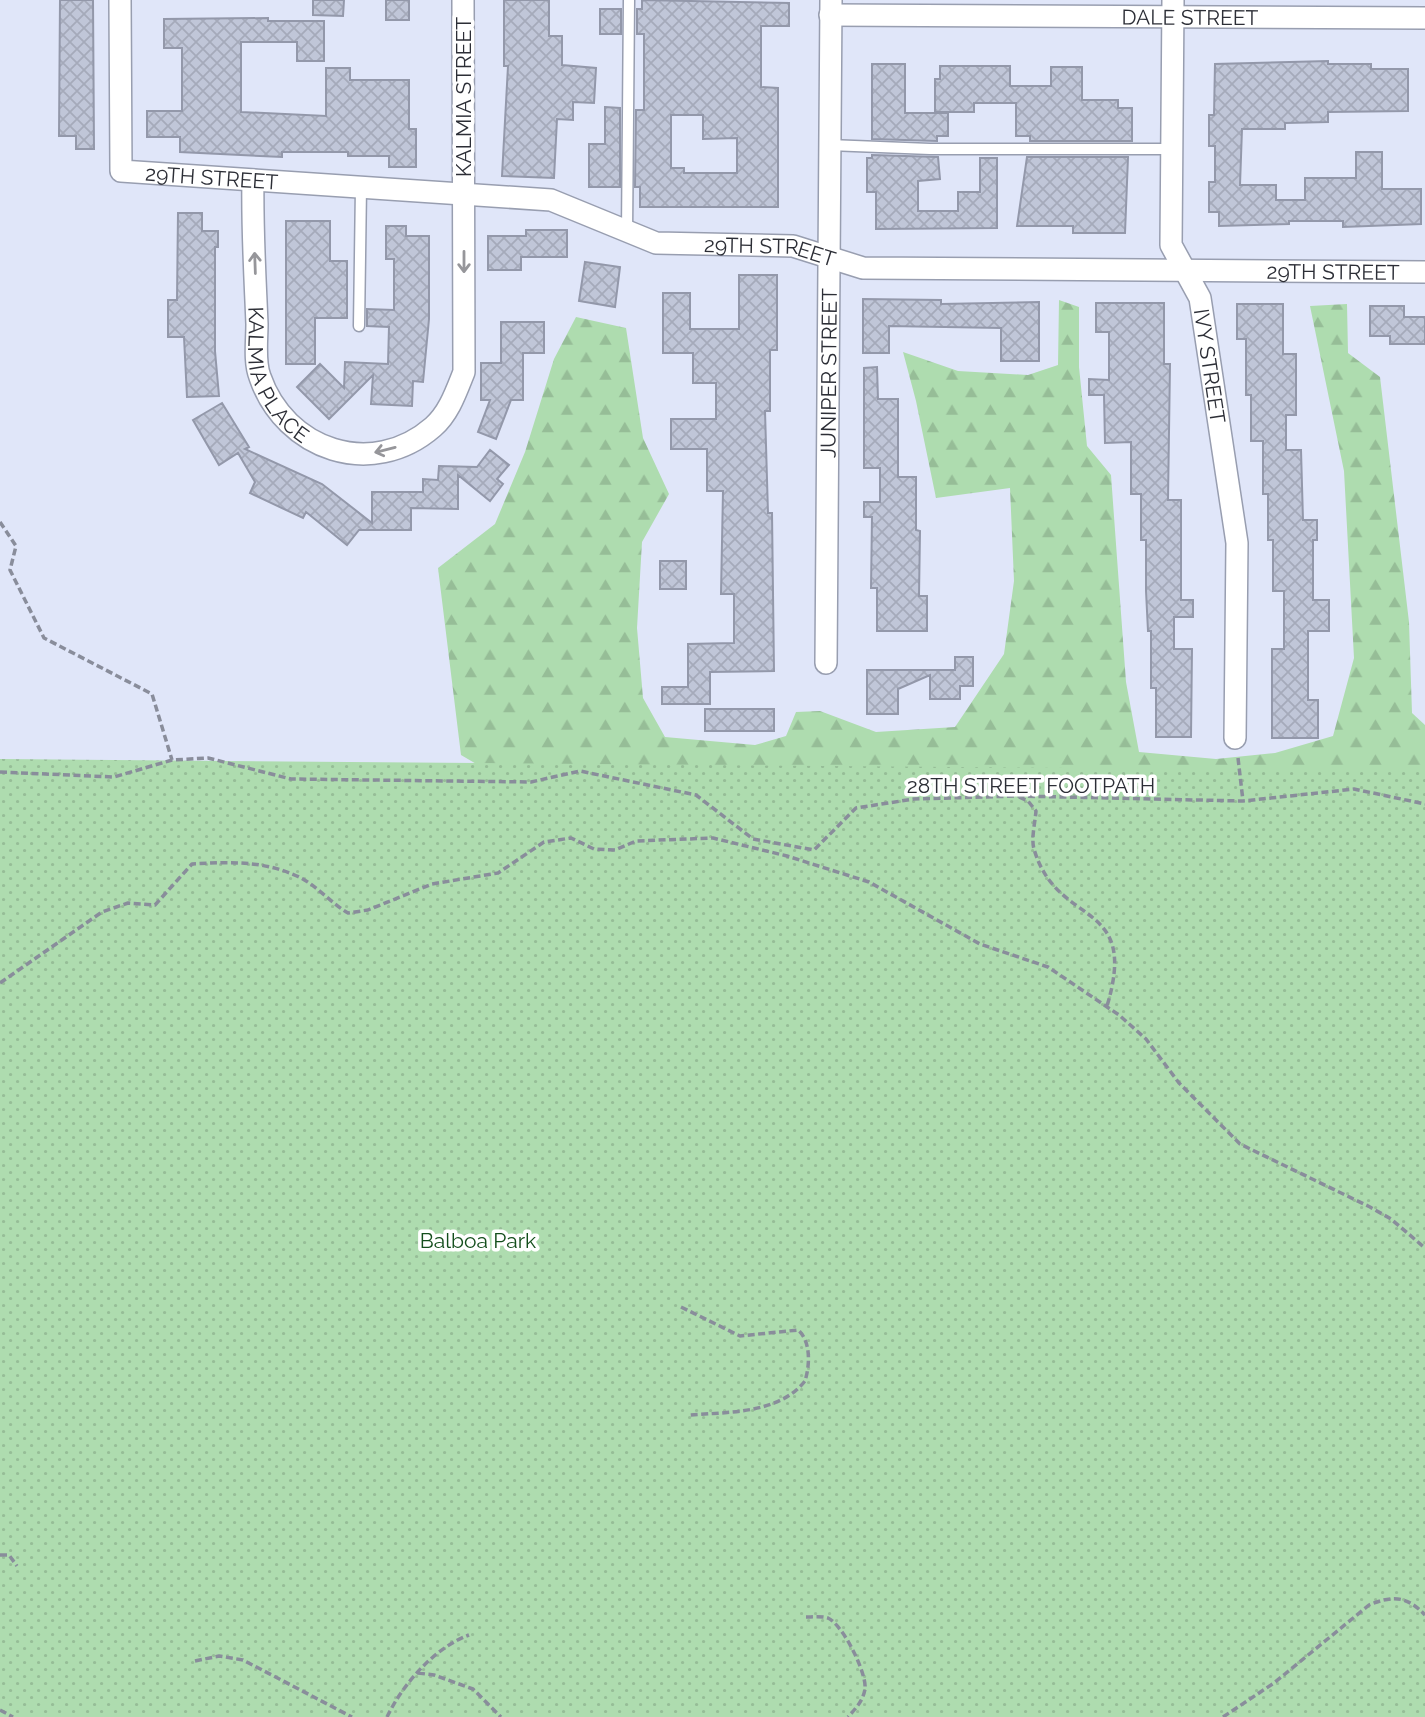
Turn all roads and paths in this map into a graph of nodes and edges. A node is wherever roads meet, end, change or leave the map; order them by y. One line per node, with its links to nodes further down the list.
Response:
1 (120, 0): 9 (street, 29TH STREET)
2 (463, 0): 11 (street, KALMIA STREET)
3 (629, 0): 12 (lane)
4 (830, 7): 5 (street, DALE STREET); 7 (street, JUNIPER STREET)
5 (1173, 10): 6 (street, DALE STREET); 8 (street, IVY STREET)
6 (1425, 18)
7 (830, 145): 8 (lane); 13 (street, JUNIPER STREET)
8 (1172, 149): 14 (street, IVY STREET)
9 (253, 180): 10 (street, 29TH STREET); 11 (street, KALMIA PLACE, one-way to 9)
10 (361, 187): 11 (street, 29TH STREET); 16 (lane)
11 (464, 194): 12 (street, 29TH STREET)
12 (627, 232): 13 (street, 29TH STREET)
13 (828, 257): 14 (street, 29TH STREET); 18 (street, JUNIPER STREET)
14 (1184, 271): 15 (street, 29TH STREET); 19 (street, IVY STREET)
15 (1425, 272)
16 (359, 326)
17 (0, 522): 20 (path)
18 (826, 663)
19 (1235, 738): 23 (path)
20 (172, 760): 21 (path); 22 (path, 28TH STREET FOOTPATH)
21 (0, 772)
22 (1018, 796): 23 (path, 28TH STREET FOOTPATH); 26 (path)
23 (1243, 801): 24 (path, 28TH STREET FOOTPATH)
24 (1425, 804)
25 (0, 982): 26 (path)
26 (1107, 1006): 27 (path)
27 (1425, 1248)
28 (681, 1307): 29 (path)
29 (690, 1415)
30 (0, 1555): 31 (path)
31 (17, 1566)
32 (1425, 1615): 43 (path)
33 (806, 1617): 42 (path)
34 (469, 1635): 36 (path)
35 (195, 1661): 39 (path)
36 (418, 1673): 40 (path); 41 (path)
37 (0, 1710): 38 (path)
38 (13, 1717)
39 (352, 1717)
40 (387, 1717)
41 (501, 1717)
42 (848, 1717)
43 (1223, 1717)

